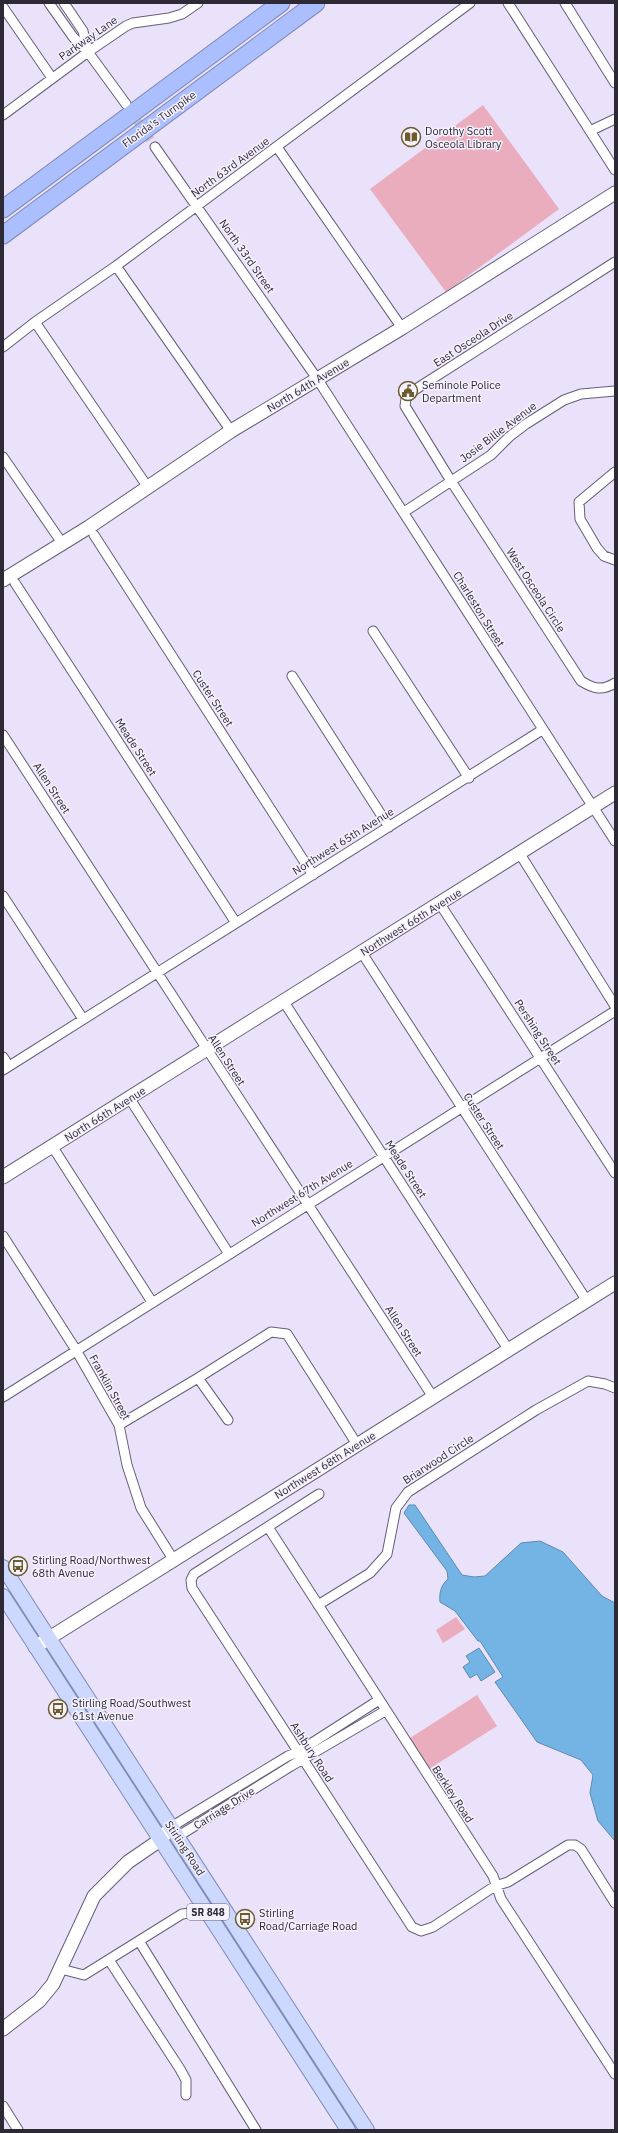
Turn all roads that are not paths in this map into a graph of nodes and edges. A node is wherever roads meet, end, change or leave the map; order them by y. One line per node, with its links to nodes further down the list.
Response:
1 (49, 3): 10 (street)
2 (64, 3): 10 (street)
3 (198, 3): 10 (street, Parkway Lane)
4 (281, 3): 22 (highway, Florida's Turnpike)
5 (316, 3): 23 (highway, Florida's Turnpike)
6 (470, 3): 18 (street, North 63rd Avenue)
7 (508, 3): 16 (street)
8 (564, 3): 12 (street)
9 (3, 7): 11 (street)
10 (88, 52): 11 (street, Parkway Lane); 13 (street)
11 (52, 78): 14 (street, Parkway Lane)
12 (615, 83)
13 (126, 104)
14 (3, 115)
15 (615, 119): 16 (street)
16 (590, 131): 19 (street)
17 (155, 147): 21 (street, North 33rd Street)
18 (277, 147): 21 (street, North 63rd Avenue); 27 (street)
19 (615, 170)
20 (615, 193): 27 (street, North 64th Avenue)
21 (197, 206): 25 (street, North 63rd Avenue); 29 (street, North 33rd Street)
22 (3, 209)
23 (3, 235)
24 (615, 262): 34 (street, East Osceola Drive)
25 (116, 266): 26 (street, North 63rd Avenue); 31 (street)
26 (35, 322): 28 (street, North 63rd Avenue); 35 (street)
27 (402, 328): 29 (street, North 64th Avenue)
28 (3, 347)
29 (321, 384): 31 (street, North 64th Avenue); 36 (street, Charleston Street)
30 (615, 391): 34 (street, Josie Billie Avenue)
31 (231, 432): 35 (street, North 64th Avenue)
32 (3, 457): 38 (street)
33 (615, 472): 39 (street)
34 (451, 481): 36 (street, Josie Billie Avenue); 43 (street, West Osceola Circle)
35 (147, 486): 38 (street, North 64th Avenue)
36 (404, 512): 44 (street, Charleston Street)
37 (94, 535): 52 (street, Custer Street)
38 (62, 543): 40 (street, North 64th Avenue)
39 (615, 560)
40 (9, 582): 55 (street, Meade Street)
41 (373, 631): 46 (street)
42 (292, 676): 49 (street)
43 (615, 683)
44 (542, 730): 46 (street, Northwest 65th Avenue); 48 (street, Charleston Street)
45 (3, 735): 57 (street, Allen Street)
46 (469, 778): 49 (street, Northwest 65th Avenue)
47 (615, 793): 48 (street, Northwest 66th Avenue)
48 (594, 807): 50 (street, Charleston Street); 51 (street, Northwest 66th Avenue)
49 (389, 827): 52 (street, Northwest 65th Avenue)
50 (615, 841)
51 (520, 854): 54 (street, Northwest 66th Avenue); 59 (street)
52 (313, 875): 55 (street, Northwest 65th Avenue)
53 (3, 896): 61 (street)
54 (440, 904): 56 (street, Northwest 66th Avenue); 64 (street, Pershing Street)
55 (236, 923): 57 (street, Northwest 65th Avenue)
56 (362, 953): 58 (street, Northwest 66th Avenue); 67 (street, Custer Street)
57 (157, 973): 61 (street, Northwest 65th Avenue); 62 (street, Allen Street)
58 (284, 1002): 62 (street, Northwest 66th Avenue); 69 (street, Meade Street)
59 (615, 1006)
60 (615, 1011): 64 (street, Northwest 67th Avenue)
61 (83, 1019): 65 (street, Northwest 65th Avenue)
62 (207, 1050): 66 (street, North 66th Avenue); 72 (street, Allen Street)
63 (3, 1057): 65 (street)
64 (540, 1058): 67 (street, Northwest 67th Avenue); 70 (street, Pershing Street)
65 (6, 1068)
66 (130, 1099): 68 (street, North 66th Avenue); 74 (street)
67 (461, 1108): 69 (street, Northwest 67th Avenue); 76 (street, Custer Street)
68 (52, 1146): 71 (street, North 66th Avenue); 77 (street)
69 (383, 1157): 72 (street, Northwest 67th Avenue); 78 (street, Meade Street)
70 (615, 1173)
71 (3, 1177)
72 (306, 1205): 74 (street, Northwest 67th Avenue); 83 (street, Allen Street)
73 (3, 1236): 79 (street, Franklin Street)
74 (229, 1254): 77 (street, Northwest 67th Avenue)
75 (615, 1283): 76 (street, Northwest 68th Avenue)
76 (587, 1301): 78 (street, Northwest 68th Avenue)
77 (152, 1302): 79 (street, Northwest 67th Avenue)
78 (508, 1349): 83 (street, Northwest 68th Avenue)
79 (76, 1350): 82 (street, Northwest 67th Avenue); 85 (street, Franklin Street)
80 (198, 1378): 84 (street); 85 (street); 86 (street)
81 (615, 1388): 92 (street, Briarwood Circle)
82 (3, 1397)
83 (432, 1397): 86 (street, Northwest 68th Avenue)
84 (228, 1420)
85 (119, 1425): 89 (street, Franklin Street)
86 (358, 1446): 89 (street, Northwest 68th Avenue)
87 (319, 1494): 88 (street)
88 (268, 1527): 92 (street, Berkley Road); 97 (street, Ashbury Road)
89 (173, 1559): 93 (street, Northwest 68th Avenue)
90 (3, 1567): 93 (main road, Stirling Road / SR 848)
91 (3, 1596): 94 (main road, Stirling Road / SR 848)
92 (318, 1606): 95 (street, Berkley Road)
93 (49, 1638): 94 (street, Northwest 68th Avenue); 101 (main road, Stirling Road / SR 848)
94 (35, 1646): 102 (main road, Stirling Road / SR 848)
95 (379, 1700): 96 (street, Berkley Road); 97 (street, Carriage Drive)
96 (385, 1711): 98 (street, Carriage Drive); 103 (street, Berkley Road)
97 (298, 1752): 98 (street, Ashbury Road); 99 (street, Carriage Drive)
98 (303, 1761): 100 (street, Carriage Drive); 103 (street, Ashbury Road)
99 (200, 1810): 100 (street); 101 (street, Carriage Drive)
100 (205, 1819): 101 (street, Carriage Drive)
101 (174, 1832): 102 (street, Carriage Drive); 110 (main road, Stirling Road / SR 848)
102 (160, 1840): 105 (main road, Stirling Road / SR 848); 108 (street)
103 (495, 1886): 104 (street); 112 (street, Berkley Road)
104 (615, 1903)
105 (207, 1911): 106 (street); 111 (main road, Stirling Road / SR 848)
106 (139, 1941): 107 (street); 116 (street)
107 (109, 1960): 108 (street); 113 (street)
108 (60, 1970): 109 (street)
109 (3, 2028)
110 (308, 2038): 111 (main road); 118 (main road, Stirling Road / SR 848)
111 (294, 2047): 117 (main road, Stirling Road / SR 848)
112 (615, 2074)
113 (186, 2095)
114 (3, 2106): 115 (street)
115 (18, 2130)
116 (256, 2130)
117 (348, 2130)
118 (367, 2130)

